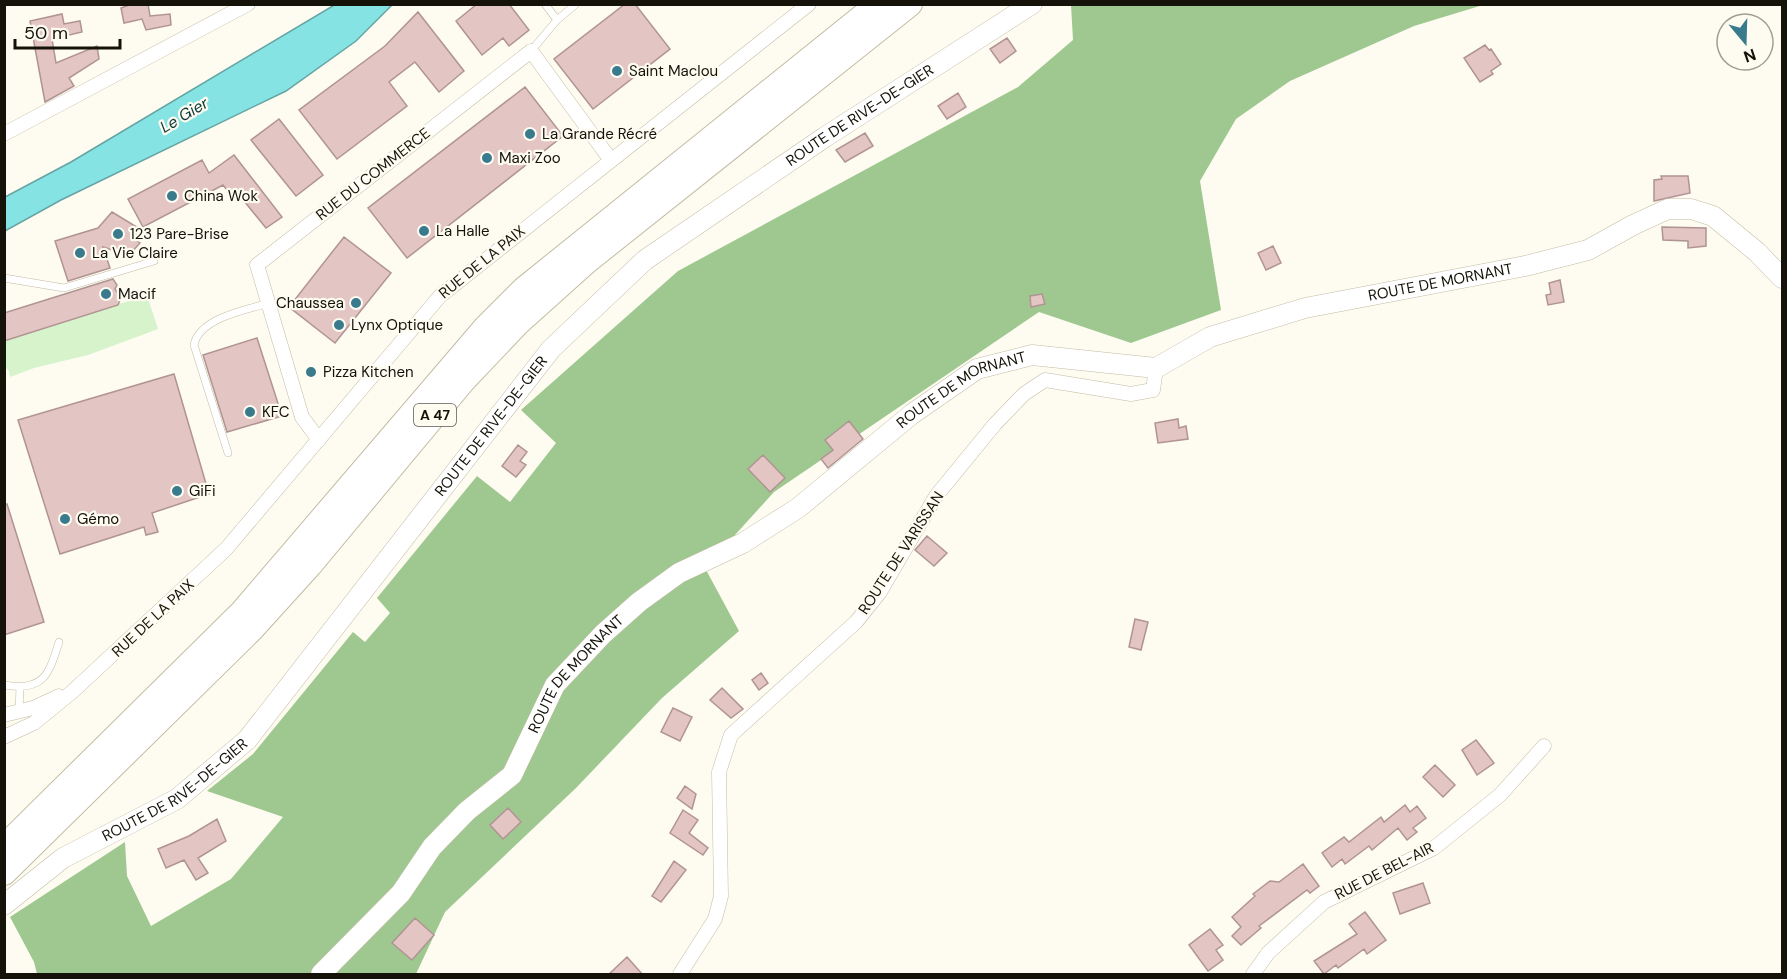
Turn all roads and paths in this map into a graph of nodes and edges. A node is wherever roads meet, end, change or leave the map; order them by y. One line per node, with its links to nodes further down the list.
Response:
1 (249, 4): 10 (street)
2 (545, 4): 8 (lane)
3 (576, 4): 8 (lane)
4 (809, 4): 11 (street, RUE DE LA PAIX)
5 (878, 4): 27 (highway, A 47)
6 (910, 4): 28 (highway, A 47)
7 (1032, 4): 29 (main road, ROUTE DE RIVE-DE-GIER)
8 (557, 20): 9 (lane)
9 (531, 51): 11 (street); 15 (street, RUE DU COMMERCE)
10 (4, 134)
11 (610, 159): 17 (street, RUE DE LA PAIX)
12 (153, 261): 14 (lane)
13 (1782, 278): 16 (main road, ROUTE DE MORNANT)
14 (4, 279)
15 (270, 303): 17 (street, RUE DU COMMERCE); 18 (lane)
16 (1156, 368): 30 (main road, ROUTE DE MORNANT); 31 (street, ROUTE DE VARISSAN)
17 (319, 440): 22 (street, RUE DE LA PAIX)
18 (228, 453)
19 (59, 642): 21 (lane)
20 (4, 686): 21 (lane)
21 (20, 687): 23 (lane)
22 (72, 692): 23 (street, RUE DE LA PAIX); 25 (street, RUE DE LA PAIX)
23 (19, 712): 24 (street, RUE DE LA PAIX)
24 (4, 715)
25 (4, 737)
26 (1544, 746): 32 (street, RUE DE BEL-AIR)
27 (4, 847)
28 (4, 873)
29 (4, 905)
30 (321, 975)
31 (680, 975)
32 (1253, 975)

